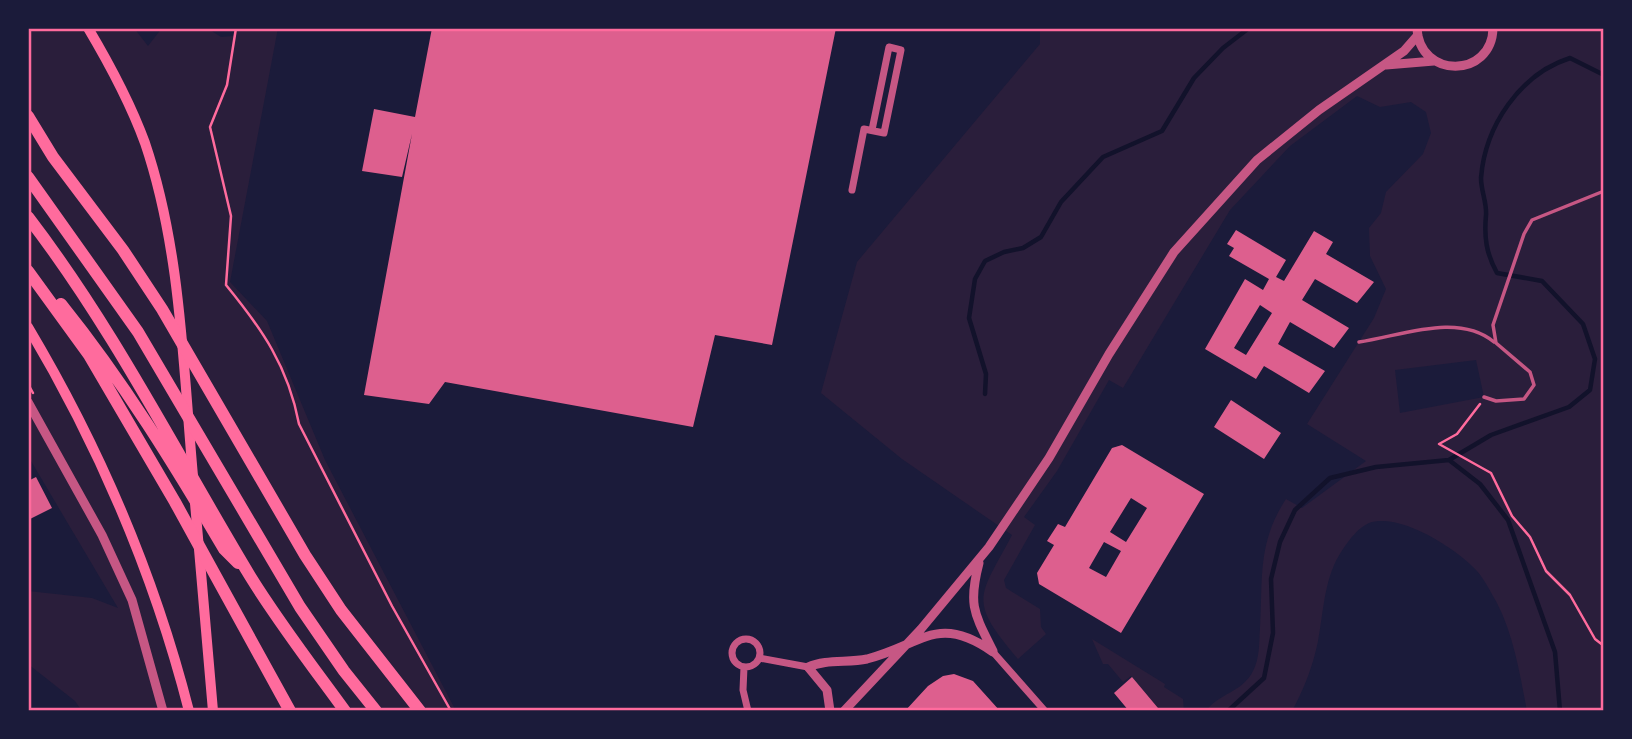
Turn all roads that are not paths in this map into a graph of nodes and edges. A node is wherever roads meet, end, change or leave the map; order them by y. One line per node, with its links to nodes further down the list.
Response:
1 (88, 28): 30 (main road)
2 (1495, 30): 4 (street)
3 (1417, 32): 4 (street); 5 (street)
4 (1434, 61): 5 (street)
5 (1386, 65): 21 (street)
6 (28, 116): 9 (highway)
7 (28, 130): 9 (highway)
8 (872, 130): 8 (street); 11 (street)
9 (53, 157): 34 (highway)
10 (28, 177): 33 (highway)
11 (852, 190)
12 (1604, 191): 18 (lane)
13 (28, 217): 22 (highway)
14 (28, 265): 22 (highway)
15 (28, 271): 31 (highway)
16 (28, 327): 29 (main road)
17 (1359, 342): 18 (lane)
18 (1496, 344): 19 (lane)
19 (1484, 397)
20 (28, 402): 28 (street)
21 (980, 558): 23 (street); 24 (street)
22 (250, 576): 32 (highway)
23 (905, 646): 24 (street); 27 (street); 37 (street)
24 (993, 652): 38 (street)
25 (760, 658): 26 (street); 26 (street); 27 (street)
26 (744, 667): 35 (street)
27 (808, 667): 36 (street)
28 (163, 711)
29 (189, 711)
30 (213, 711)
31 (290, 711)
32 (345, 711)
33 (376, 711)
34 (420, 711)
35 (748, 711)
36 (830, 711)
37 (844, 711)
38 (1045, 711)

